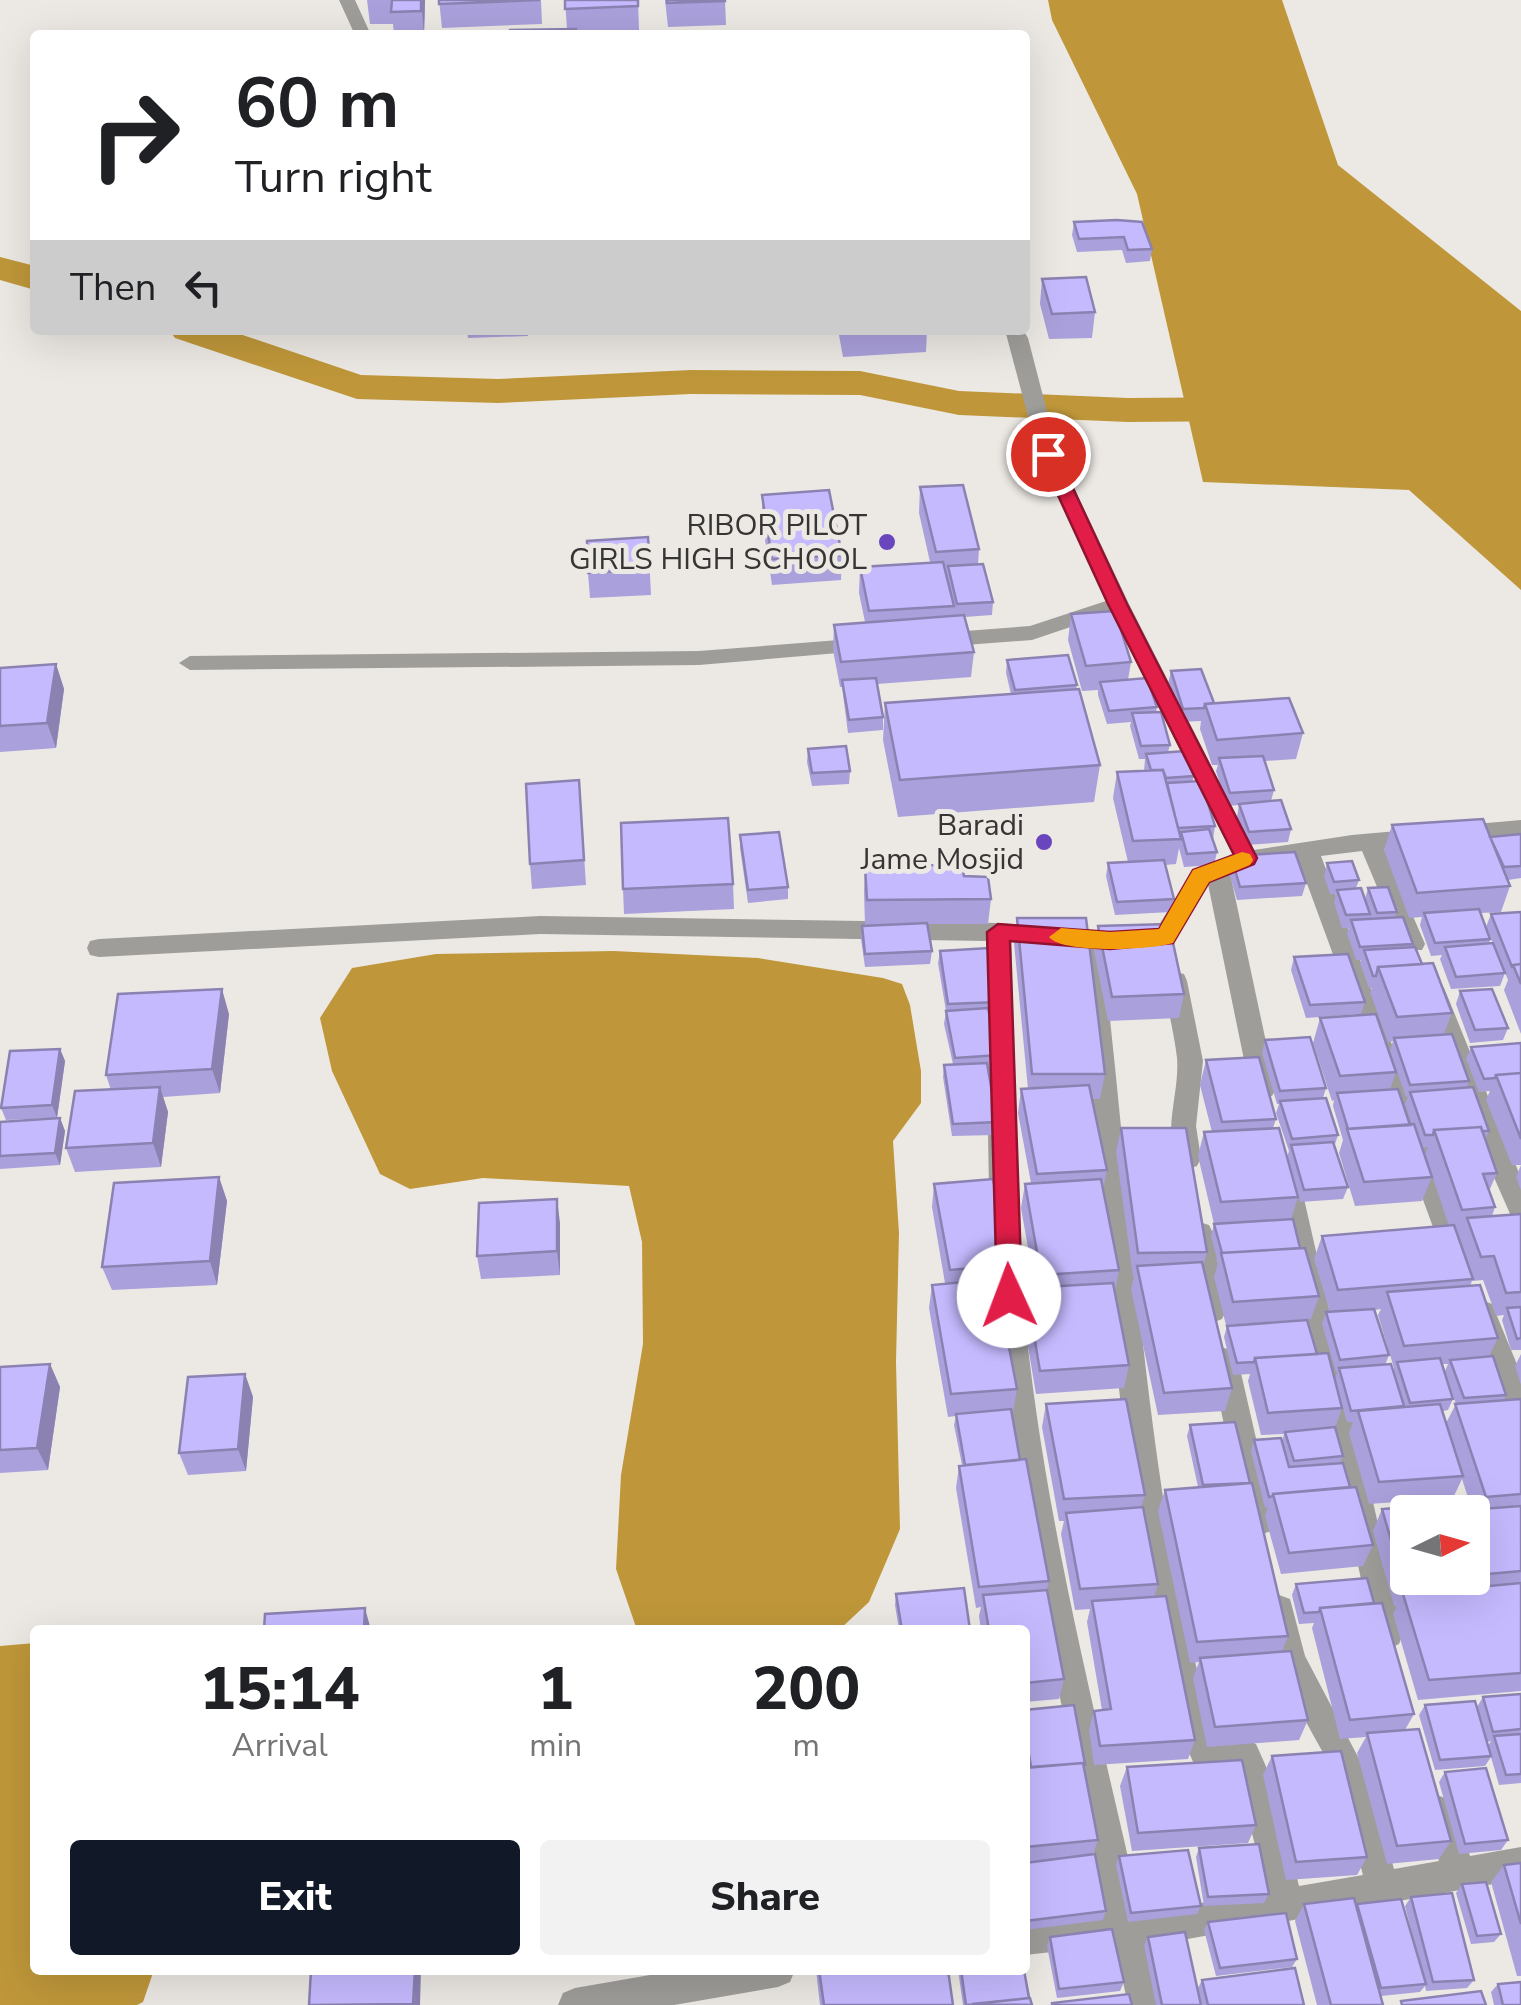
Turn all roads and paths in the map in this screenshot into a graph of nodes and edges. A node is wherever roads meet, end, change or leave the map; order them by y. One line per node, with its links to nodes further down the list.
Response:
1 (347, 0): 2 (street)
2 (361, 30)
3 (1016, 335): 4 (street)
4 (1118, 604): 5 (street); 11 (street)
5 (921, 641)
6 (884, 644): 7 (street)
7 (190, 663)
8 (1521, 828): 9 (street)
9 (1370, 843): 10 (street); 19 (street)
10 (1307, 850): 11 (street); 20 (street)
11 (1246, 858): 12 (street)
12 (1218, 868): 14 (street); 17 (street)
13 (998, 932): 15 (street); 16 (street); 29 (street)
14 (1165, 937): 15 (street); 21 (street)
15 (1088, 938): 28 (street)
16 (99, 948)
17 (1271, 1121)
18 (1281, 1157): 23 (street)
19 (1521, 1208)
20 (1521, 1410)
21 (1266, 1546)
22 (1274, 1584): 27 (street)
23 (1396, 1671)
24 (1433, 1789): 26 (street)
25 (1521, 1863): 26 (street)
26 (1459, 1874): 27 (street)
27 (1383, 1888): 28 (street)
28 (1287, 1905): 29 (street)
29 (1126, 1930): 30 (street); 33 (street)
30 (1030, 1938)
31 (749, 1975): 32 (street)
32 (575, 2005)
33 (1144, 2005)

